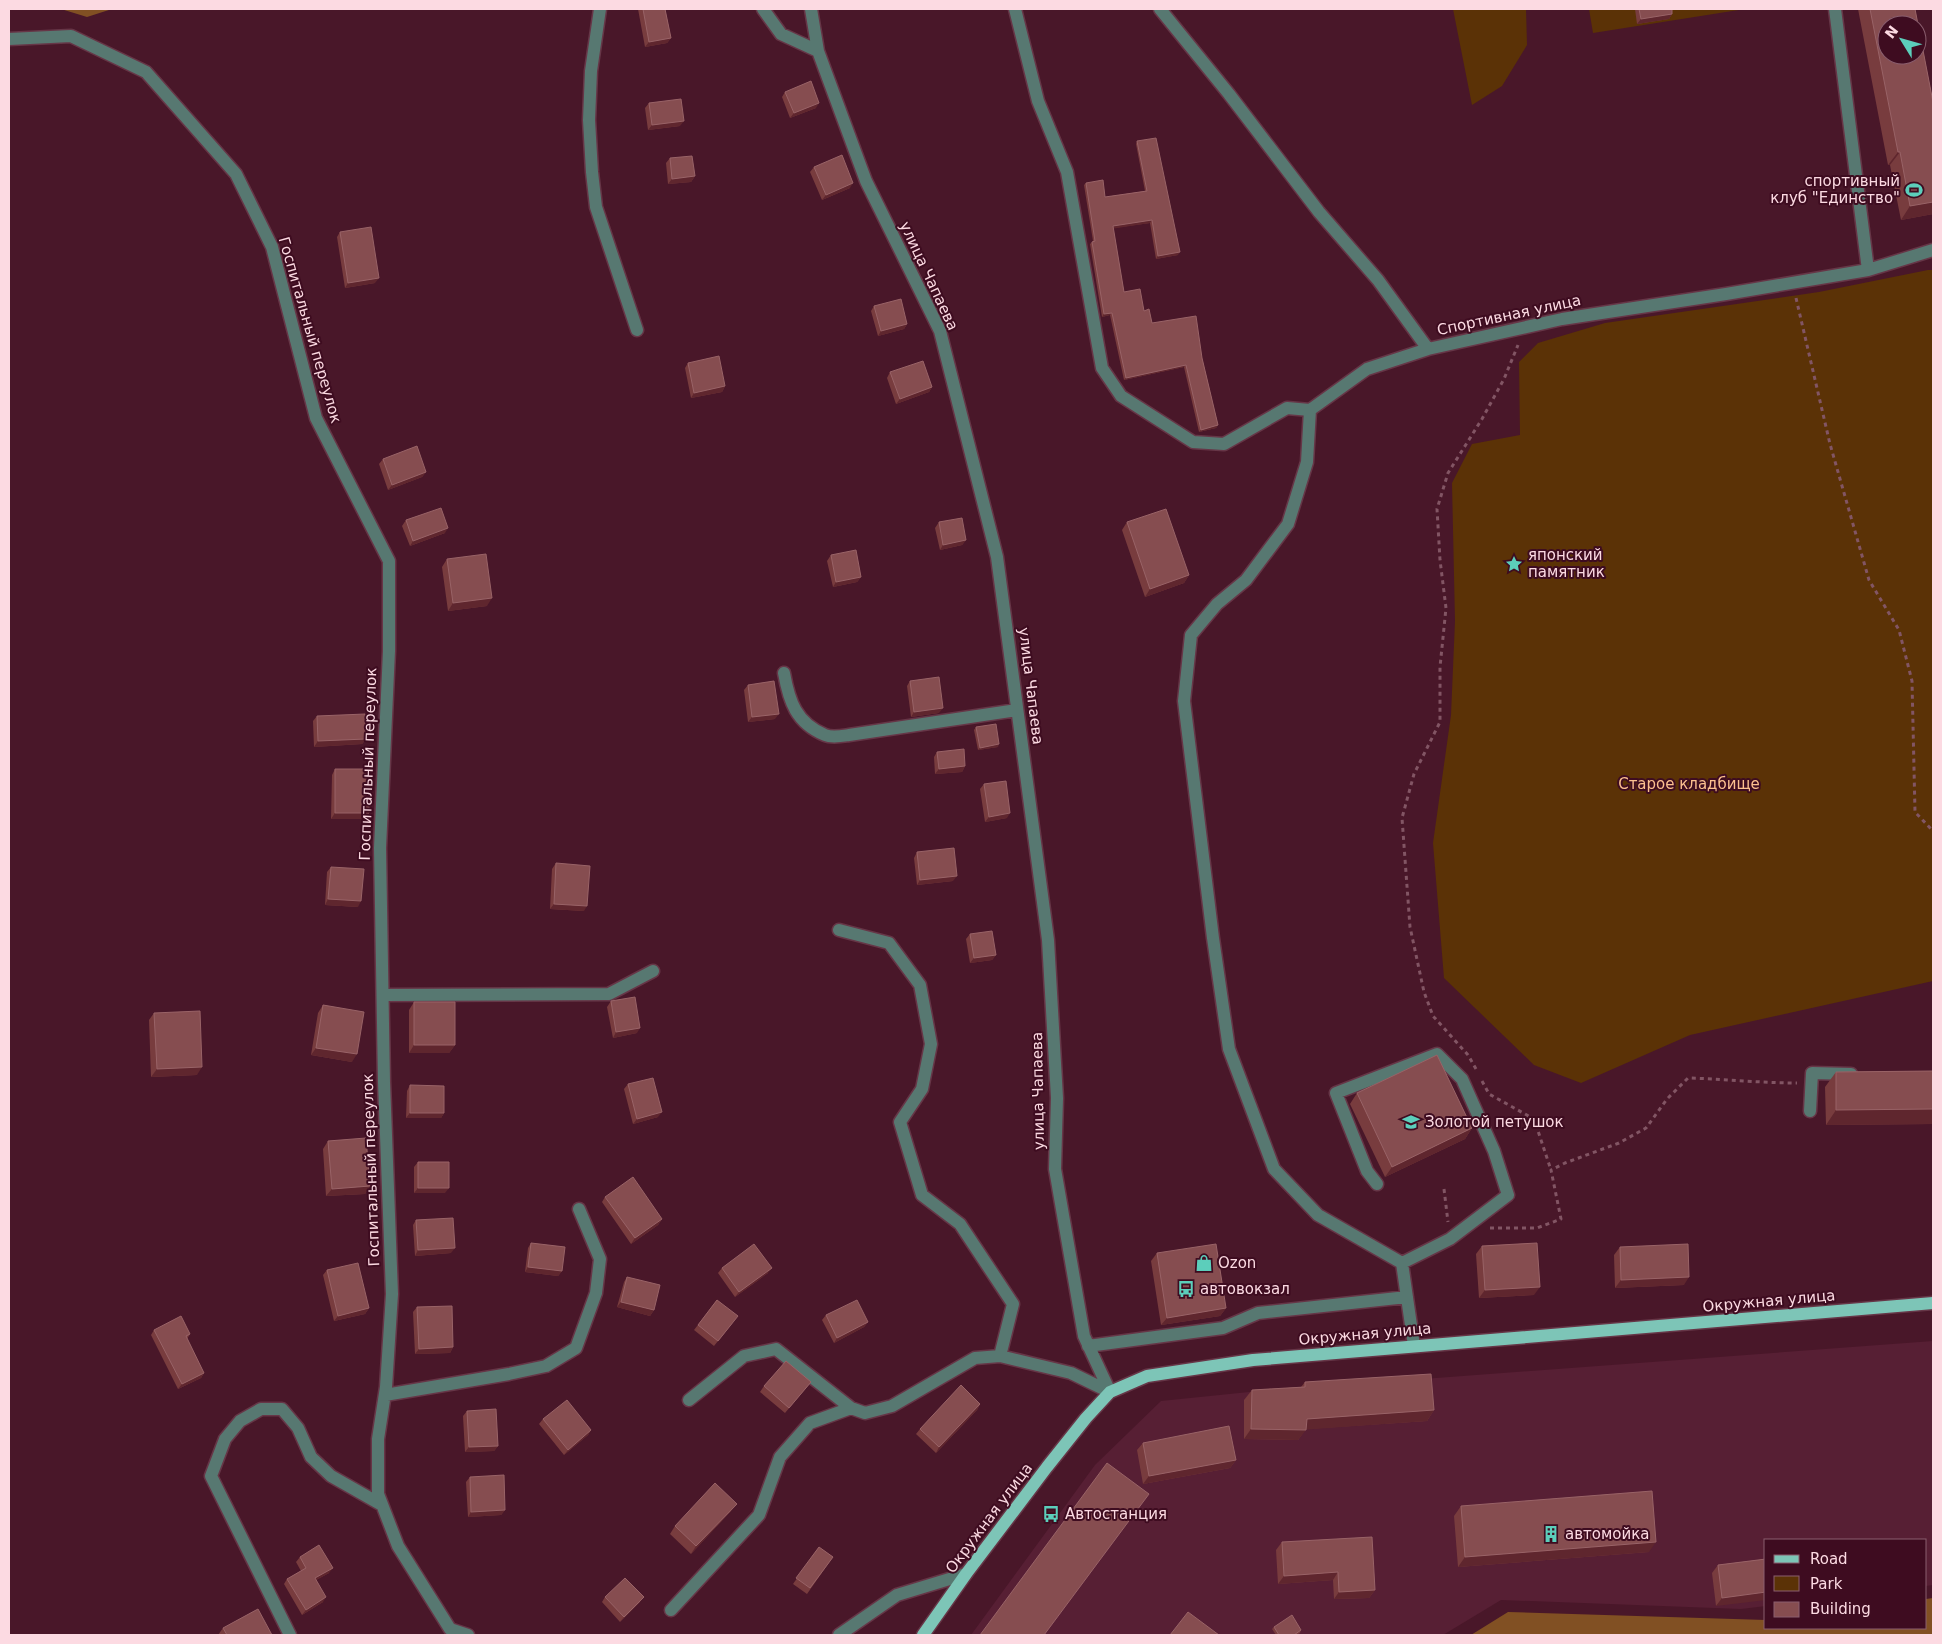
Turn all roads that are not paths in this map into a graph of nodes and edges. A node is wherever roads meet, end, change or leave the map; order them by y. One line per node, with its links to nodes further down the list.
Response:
1 (600, 9): 11 (street)
2 (763, 9): 8 (street)
3 (811, 9): 8 (street, улица Чапаева)
4 (1015, 9): 13 (street)
5 (1160, 9): 12 (street, Спортивная улица)
6 (1835, 9): 10 (street)
7 (9, 39): 18 (street, Госпитальный переулок)
8 (818, 51): 15 (street, улица Чапаева)
9 (1933, 250): 10 (street, Спортивная улица)
10 (1868, 270): 12 (street, Спортивная улица)
11 (637, 330)
12 (1428, 349): 13 (street)
13 (1310, 410): 23 (street)
14 (784, 673): 15 (street)
15 (1017, 710): 26 (street, улица Чапаева)
16 (839, 930): 28 (street)
17 (653, 971): 18 (street)
18 (383, 995): 30 (street, Госпитальный переулок)
19 (1862, 1075): 20 (street)
20 (1810, 1111)
21 (1377, 1184): 23 (street)
22 (579, 1209): 30 (street)
23 (1402, 1263): 24 (street)
24 (1407, 1297): 26 (street); 27 (street)
25 (1933, 1303): 27 (main road, Окружная улица)
26 (1088, 1346): 29 (street, улица Чапаева)
27 (1414, 1346): 29 (main road, Окружная улица)
28 (1000, 1356): 29 (street); 32 (street)
29 (1110, 1392): 34 (main road, Окружная улица)
30 (384, 1395): 33 (street, Госпитальный переулок)
31 (689, 1400): 32 (street)
32 (852, 1408): 35 (street)
33 (382, 1505): 36 (street); 37 (street, Госпитальный переулок)
34 (966, 1574): 38 (street); 39 (main road, Окружная улица)
35 (671, 1610)
36 (290, 1635)
37 (468, 1635)
38 (839, 1635)
39 (923, 1635)

